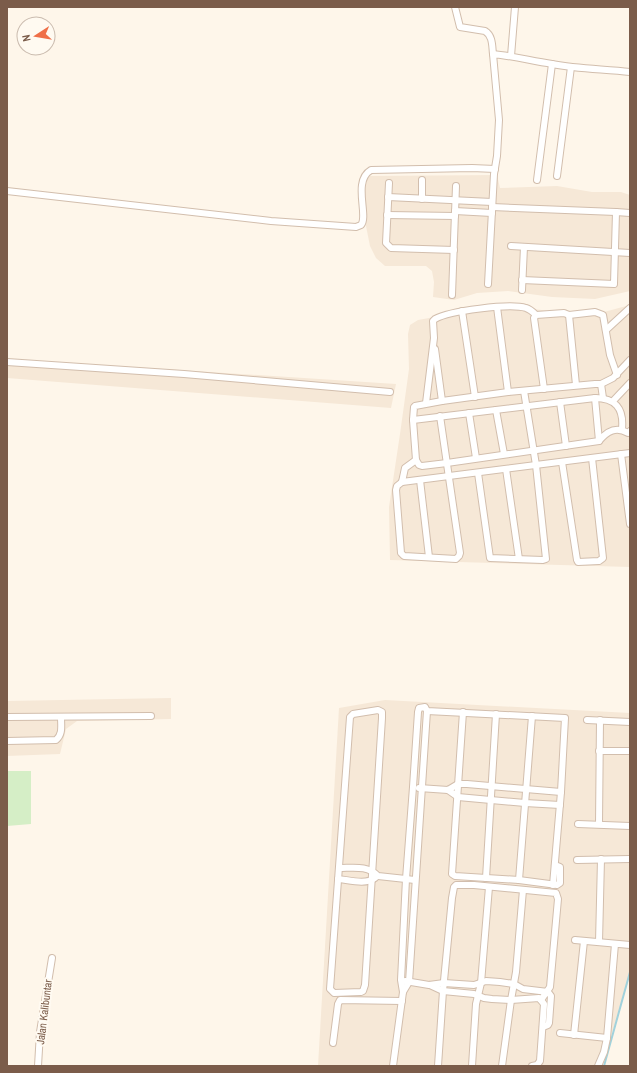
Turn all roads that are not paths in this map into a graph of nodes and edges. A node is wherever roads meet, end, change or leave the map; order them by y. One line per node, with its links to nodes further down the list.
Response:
1 (455, 7): 3 (street)
2 (515, 7): 4 (street)
3 (493, 54): 4 (street); 8 (street)
4 (512, 56): 5 (street)
5 (552, 64): 6 (street); 11 (street)
6 (571, 67): 7 (street); 9 (street)
7 (630, 72)
8 (494, 169): 14 (street); 18 (street)
9 (557, 176)
10 (422, 180): 16 (street)
11 (537, 180)
12 (389, 183): 15 (street)
13 (456, 186): 17 (street)
14 (7, 190)
15 (388, 197): 16 (street); 22 (street)
16 (422, 199): 17 (street)
17 (455, 201): 18 (street); 20 (street)
18 (492, 208): 19 (street); 20 (street); 29 (street)
19 (616, 212): 21 (street); 26 (street)
20 (455, 213): 22 (street); 25 (street)
21 (630, 213)
22 (387, 215): 25 (street)
23 (512, 246): 24 (street)
24 (524, 247): 26 (street); 28 (street)
25 (454, 250): 31 (street)
26 (615, 251): 27 (street); 28 (street)
27 (630, 253)
28 (522, 280): 30 (street)
29 (488, 284)
30 (522, 290)
31 (452, 295)
32 (497, 307): 34 (street); 35 (street); 48 (street)
33 (630, 308): 37 (street)
34 (462, 311): 38 (street); 49 (street)
35 (536, 315): 36 (street); 45 (street)
36 (569, 315): 37 (street); 44 (street)
37 (606, 330): 41 (street)
38 (434, 338): 53 (street); 55 (street)
39 (630, 360): 41 (street)
40 (7, 362): 47 (street)
41 (617, 375): 43 (street)
42 (630, 383): 52 (street)
43 (601, 384): 44 (street); 51 (street)
44 (576, 385): 45 (street)
45 (544, 389): 46 (street)
46 (524, 391): 48 (street); 56 (street)
47 (390, 392)
48 (508, 392): 49 (street)
49 (475, 397): 53 (street)
50 (595, 398): 51 (street); 54 (street); 63 (street)
51 (604, 398): 52 (street)
52 (612, 400): 61 (street)
53 (442, 401): 55 (street)
54 (560, 402): 56 (street); 64 (street)
55 (426, 403): 60 (street)
56 (526, 406): 57 (street); 65 (street)
57 (496, 410): 58 (street); 67 (street)
58 (469, 413): 59 (street); 69 (street)
59 (440, 416): 60 (street); 73 (street)
60 (413, 420): 71 (street)
61 (622, 429): 62 (street); 63 (street)
62 (629, 432)
63 (599, 441): 64 (street)
64 (566, 446): 65 (street)
65 (533, 450): 67 (street); 74 (street)
66 (630, 453): 68 (street)
67 (504, 454): 69 (street)
68 (620, 454): 70 (street); 80 (street)
69 (476, 458): 73 (street)
70 (592, 458): 72 (street); 72 (street)
71 (416, 460): 73 (street); 79 (street)
72 (562, 462): 74 (street)
73 (447, 463): 77 (street)
74 (536, 465): 75 (street); 82 (street)
75 (506, 469): 76 (street); 82 (street)
76 (478, 473): 77 (street); 82 (street)
77 (449, 476): 78 (street); 81 (street)
78 (420, 480): 79 (street); 81 (street)
79 (402, 482): 81 (street)
80 (630, 524)
81 (429, 557)
82 (519, 559)
83 (427, 711): 84 (street); 98 (street); 99 (street)
84 (463, 712): 85 (street); 96 (street)
85 (496, 714): 87 (street); 97 (street)
86 (151, 716): 89 (street)
87 (532, 716): 100 (street); 102 (street)
88 (7, 717): 89 (street)
89 (61, 717): 93 (street)
90 (587, 720): 91 (street)
91 (600, 720): 92 (street); 94 (street)
92 (630, 722)
93 (7, 741)
94 (600, 751): 95 (street); 108 (street)
95 (630, 751)
96 (458, 784): 97 (street); 101 (street); 103 (street)
97 (492, 786): 100 (street); 104 (street)
98 (413, 788): 99 (street); 118 (street)
99 (422, 788): 101 (street); 120 (street)
100 (527, 789): 102 (street); 105 (street)
101 (448, 790): 103 (street)
102 (561, 792): 106 (street)
103 (458, 797): 104 (street); 116 (street)
104 (491, 800): 105 (street); 116 (street)
105 (525, 803): 106 (street); 121 (street)
106 (560, 805): 121 (street)
107 (578, 824): 108 (street)
108 (599, 824): 109 (street)
109 (630, 826)
110 (601, 859): 111 (street); 112 (street); 126 (street)
111 (630, 859)
112 (577, 860)
113 (339, 868): 114 (street); 114 (street); 117 (street)
114 (372, 870): 115 (street); 119 (street)
115 (378, 876): 118 (street); 119 (street)
116 (486, 878): 121 (street)
117 (338, 879): 119 (street); 119 (street)
118 (406, 879): 120 (street); 130 (street)
119 (372, 880)
120 (415, 880): 131 (street)
121 (519, 880)
122 (489, 887): 123 (street); 132 (street); 133 (street)
123 (523, 890): 134 (street); 138 (street)
124 (575, 940): 125 (street)
125 (584, 941): 126 (street); 145 (street)
126 (599, 942): 127 (street)
127 (615, 944): 128 (street); 146 (street)
128 (630, 945)
129 (52, 958): 148 (street, Jalan Kalibuntar)
130 (401, 980): 131 (street); 137 (street)
131 (409, 982): 135 (street); 137 (street)
132 (444, 983): 133 (street); 135 (street); 136 (street)
133 (481, 983): 134 (street); 139 (street)
134 (514, 984): 138 (street); 140 (street)
135 (429, 985): 136 (street)
136 (443, 991): 139 (street); 150 (street)
137 (403, 992): 142 (street)
138 (548, 992): 141 (street); 143 (street)
139 (478, 995): 140 (street); 151 (street)
140 (511, 1000): 141 (street); 152 (street)
141 (541, 1000): 143 (street)
142 (402, 1001): 147 (street); 149 (street)
143 (543, 1027): 153 (street)
144 (560, 1033): 145 (street)
145 (574, 1035): 146 (street)
146 (607, 1038): 154 (street)
147 (333, 1042)
148 (38, 1066)
149 (393, 1066)
150 (438, 1066)
151 (472, 1066)
152 (502, 1066)
153 (532, 1066)
154 (598, 1066)

